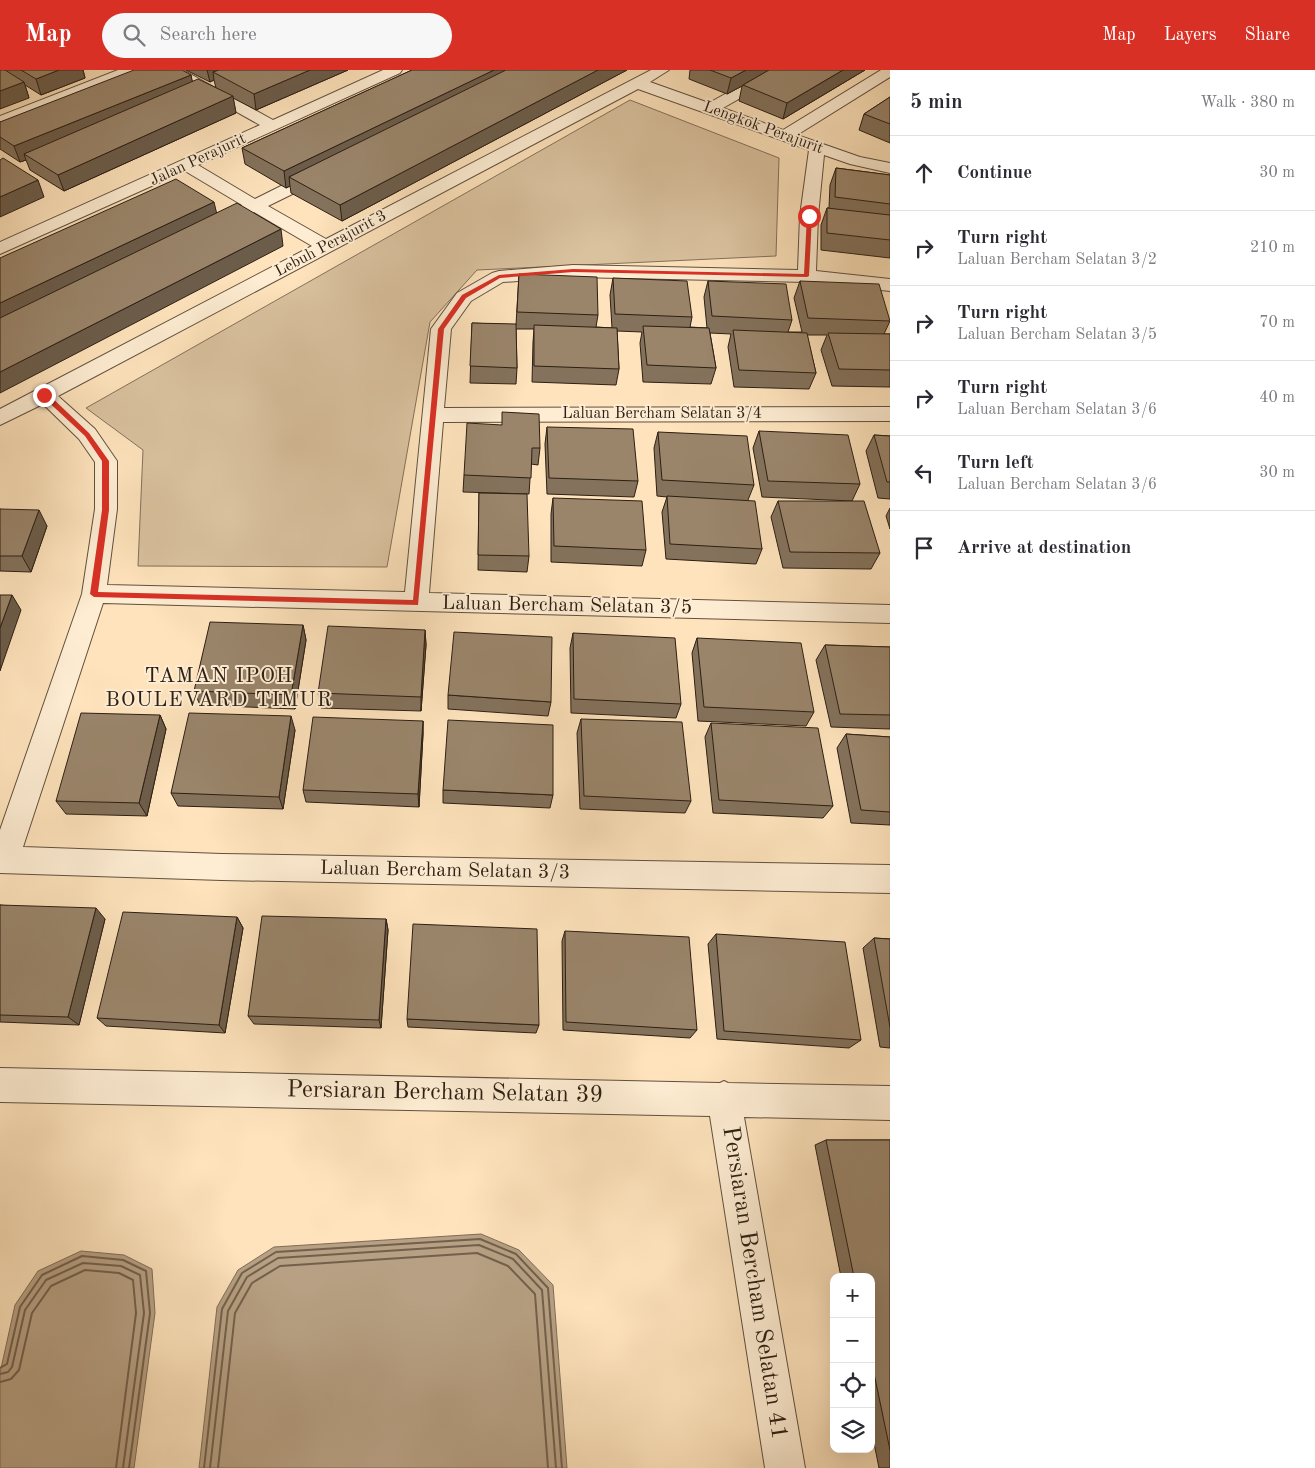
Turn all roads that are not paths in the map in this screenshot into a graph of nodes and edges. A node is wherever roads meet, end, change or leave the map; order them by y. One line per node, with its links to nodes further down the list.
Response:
1 (172, 70): 9 (street)
2 (395, 70): 9 (street, Jalan Perajurit)
3 (779, 70): 7 (street)
4 (124, 71): 8 (street)
5 (890, 72): 10 (street)
6 (650, 74): 7 (street, Lengkok Perajurit); 19 (street, Lebuh Perajurit 3)
7 (710, 109): 10 (street, Lengkok Perajurit)
8 (0, 122)
9 (272, 125): 13 (street, Jalan Perajurit)
10 (784, 136): 11 (street, Lengkok Perajurit)
11 (817, 148): 14 (street, Lengkok Perajurit); 16 (street)
12 (343, 162): 15 (street)
13 (186, 165): 15 (street); 20 (street, Jalan Perajurit)
14 (888, 167)
15 (254, 206): 18 (street); 19 (street)
16 (809, 216): 17 (street); 21 (street)
17 (827, 218)
18 (193, 235)
19 (326, 247): 23 (street, Lebuh Perajurit 3)
20 (0, 249)
21 (807, 276): 22 (street); 24 (street)
22 (890, 284)
23 (44, 395): 26 (street, Lebuh Perajurit 3); 27 (street)
24 (434, 414): 25 (street, Laluan Bercham Selatan 3/4); 28 (street)
25 (890, 414)
26 (0, 418)
27 (94, 594): 28 (street, Laluan Bercham Selatan 3/5); 30 (street)
28 (416, 603): 29 (street, Laluan Bercham Selatan 3/5)
29 (890, 614)
30 (2, 860): 31 (street, Laluan Bercham Selatan 3/3)
31 (890, 879)
32 (0, 1085): 33 (street, Persiaran Bercham Selatan 39)
33 (724, 1098): 34 (street, Persiaran Bercham Selatan 39); 35 (street, Persiaran Bercham Selatan 41)
34 (890, 1103)
35 (785, 1468)

